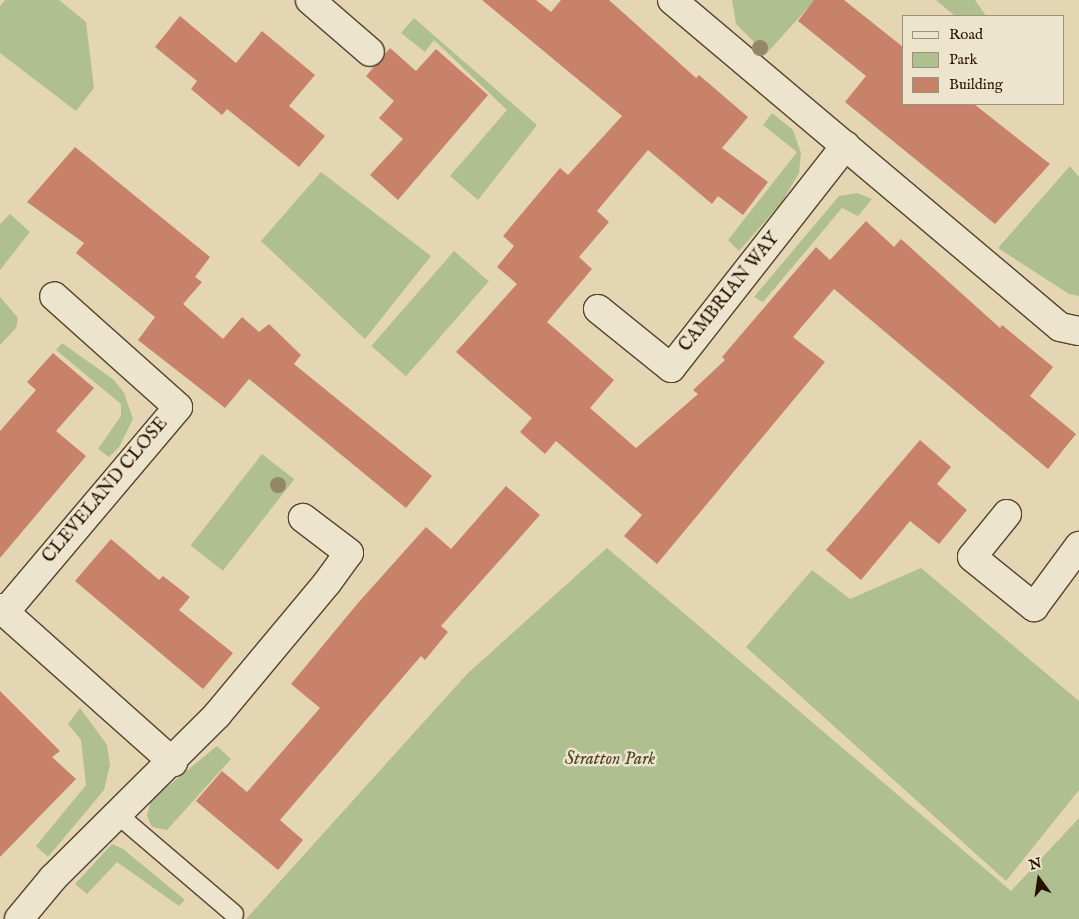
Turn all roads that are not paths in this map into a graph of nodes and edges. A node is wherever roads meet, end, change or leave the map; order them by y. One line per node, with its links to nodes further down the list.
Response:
1 (310, 0): 3 (street)
2 (674, 1): 4 (street)
3 (370, 52)
4 (846, 145): 6 (street, CAMBRIAN WAY); 7 (street)
5 (54, 296): 11 (street, CLEVELAND CLOSE)
6 (598, 309)
7 (1079, 330)
8 (1007, 514): 10 (street)
9 (303, 518): 12 (street)
10 (1079, 546)
11 (2, 610): 12 (street, CLEVELAND CLOSE)
12 (173, 762): 13 (street)
13 (117, 814): 14 (lane); 15 (street)
14 (234, 914)
15 (19, 919)

